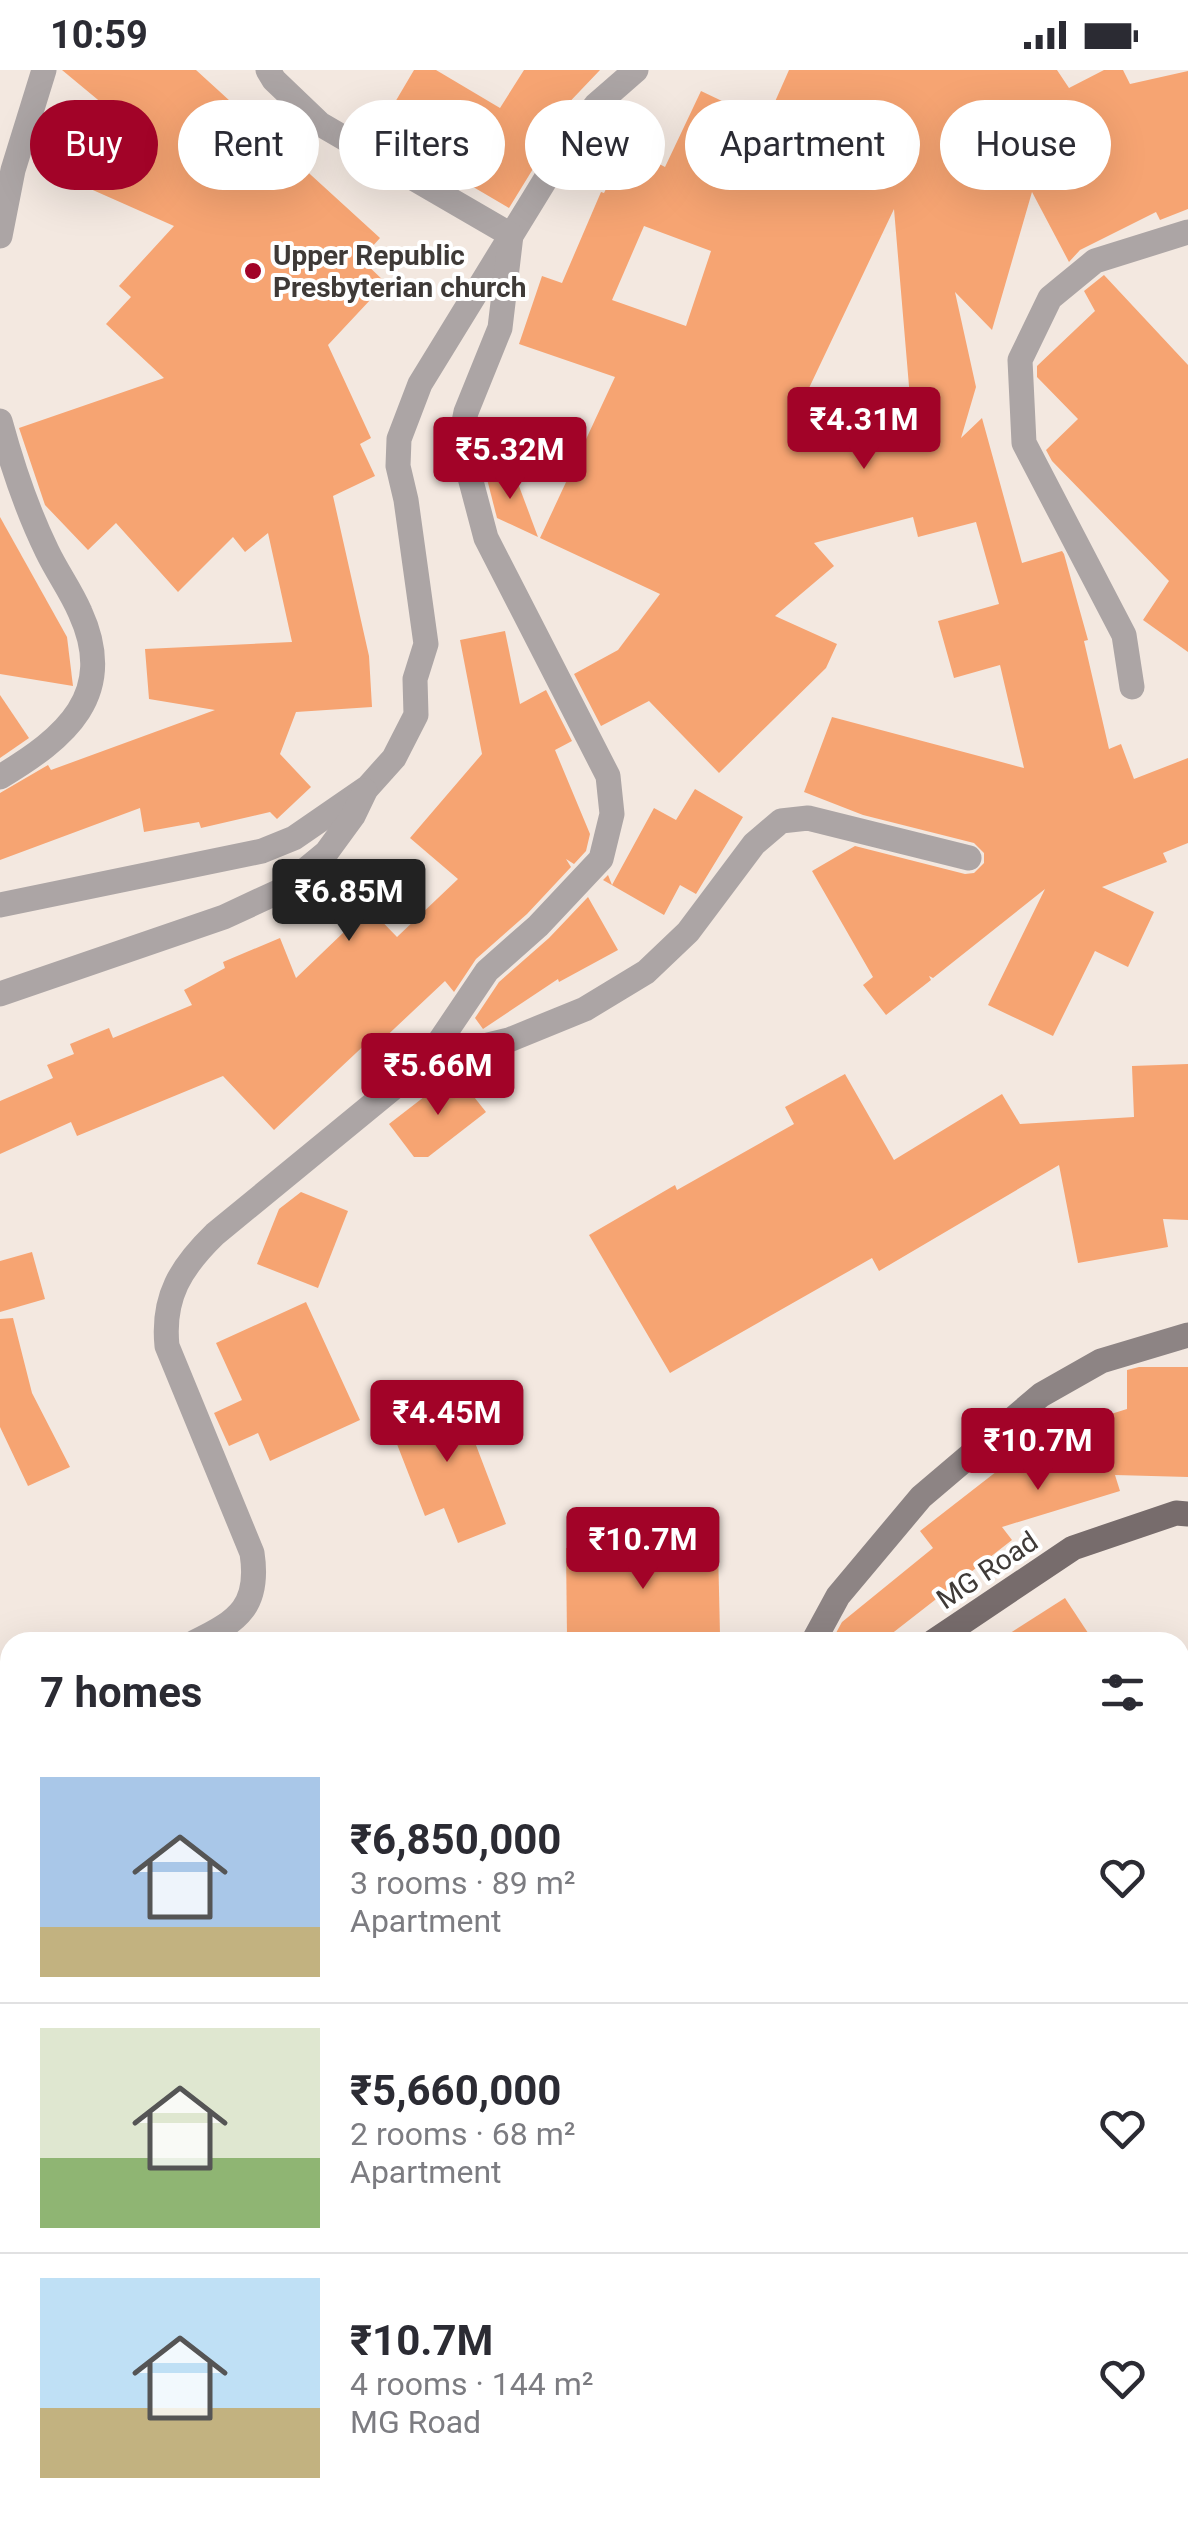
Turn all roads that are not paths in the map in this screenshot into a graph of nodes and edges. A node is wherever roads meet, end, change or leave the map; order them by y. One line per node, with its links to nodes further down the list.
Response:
1 (44, 70): 6 (street)
2 (268, 70): 5 (street)
3 (636, 70): 5 (street)
4 (1188, 232): 8 (street)
5 (510, 235): 10 (street); 14 (street)
6 (0, 236)
7 (0, 421): 9 (street)
8 (1132, 687)
9 (0, 777)
10 (368, 787): 12 (street); 13 (street)
11 (969, 858): 14 (street)
12 (0, 904)
13 (0, 994)
14 (427, 1060): 17 (street)
15 (1188, 1335): 18 (main road)
16 (1188, 1514): 19 (main road, MG Road)
17 (216, 1632)
18 (818, 1632)
19 (948, 1632)

